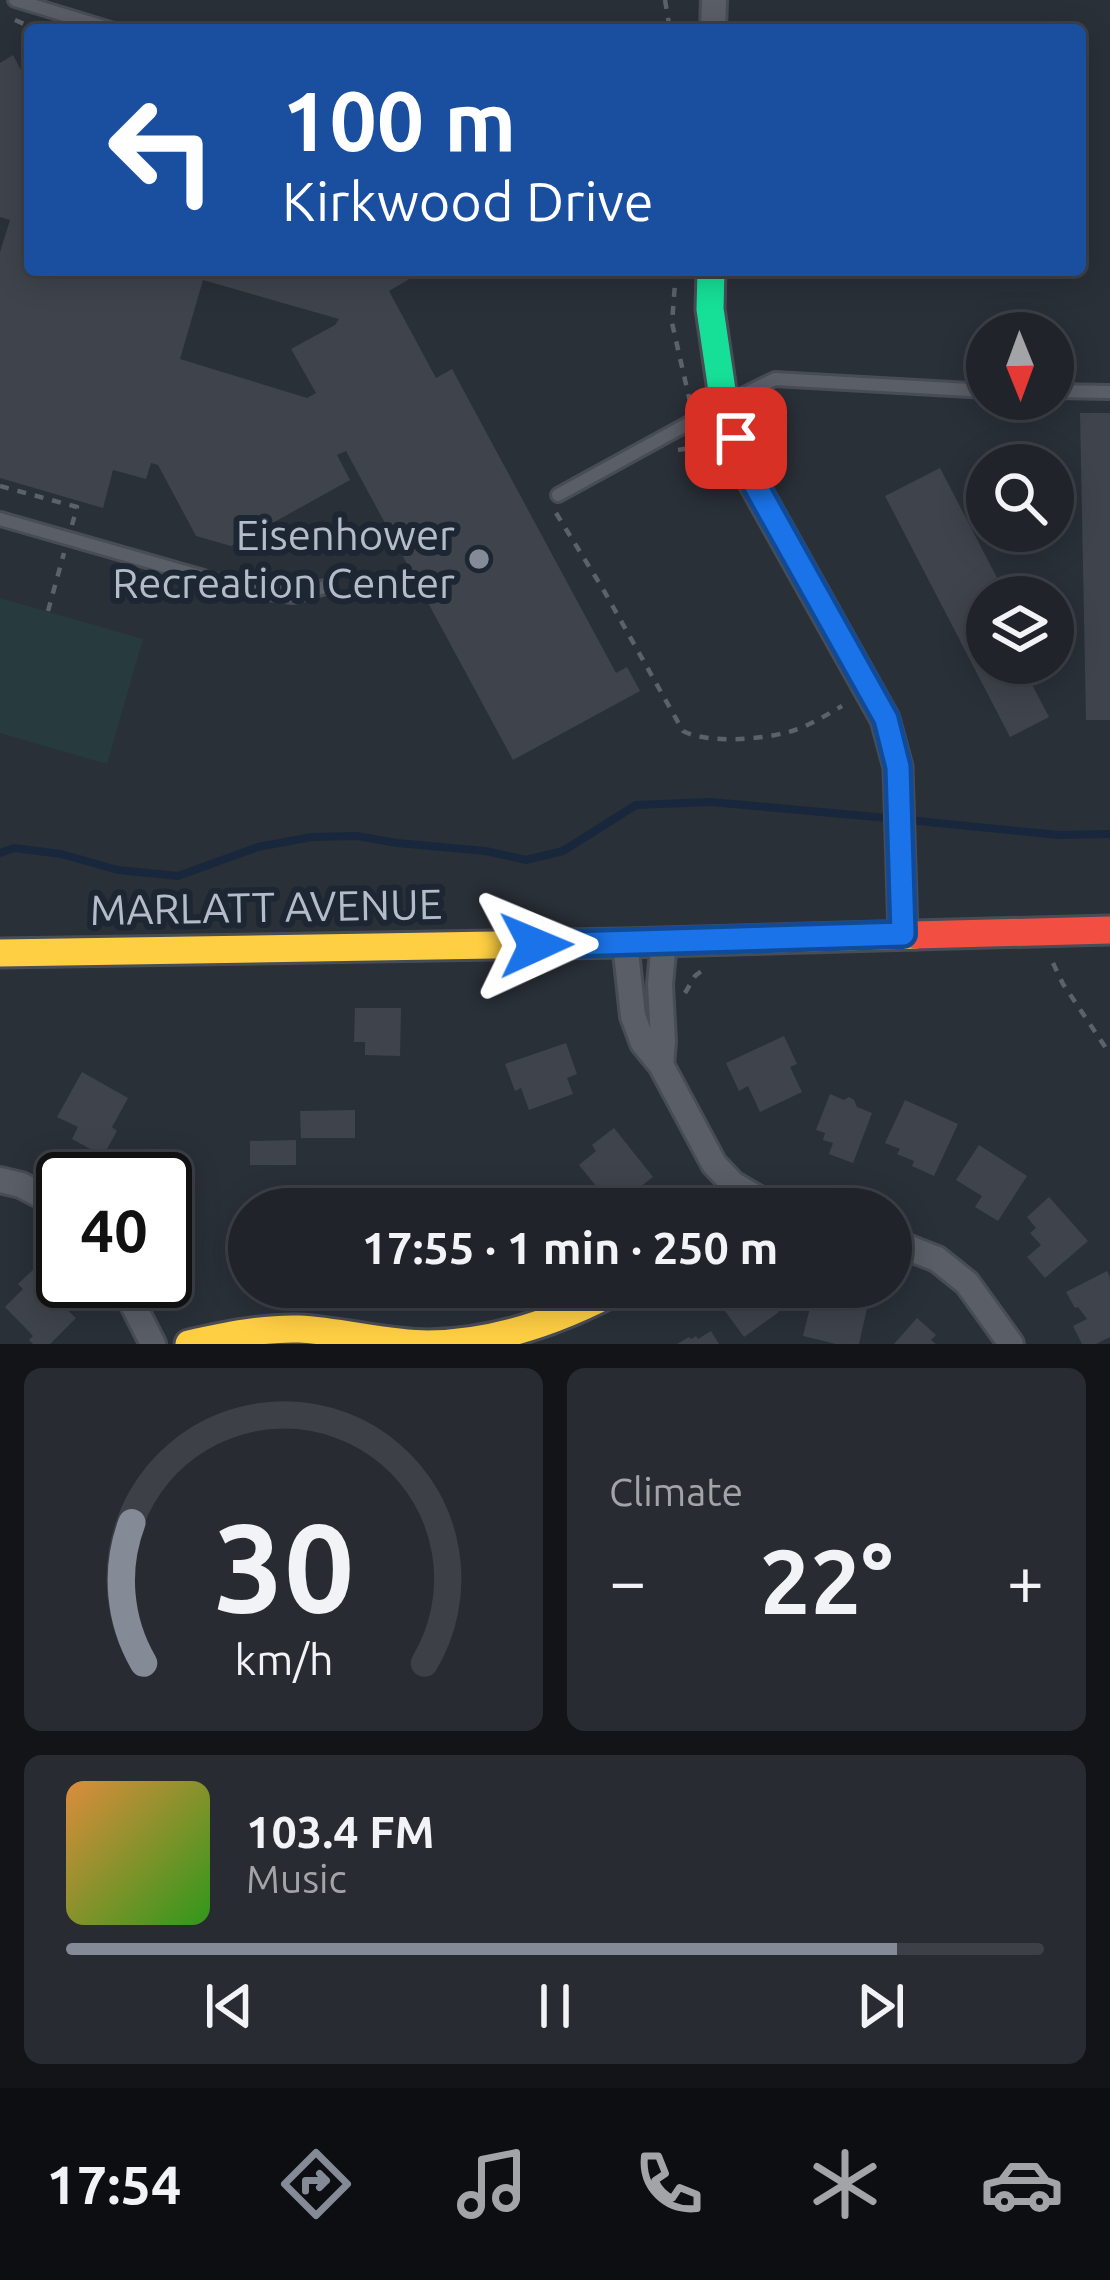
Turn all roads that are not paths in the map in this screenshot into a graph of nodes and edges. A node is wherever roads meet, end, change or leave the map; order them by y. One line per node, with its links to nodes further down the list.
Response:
1 (15, 0): 2 (lane)
2 (94, 24)
3 (711, 276): 7 (street)
4 (966, 390): 7 (lane)
5 (1074, 392): 6 (lane)
6 (1110, 392)
7 (724, 404): 8 (lane); 12 (street)
8 (561, 502)
9 (0, 519): 10 (lane)
10 (326, 587)
11 (1110, 929): 12 (street, MARLATT AVENUE)
12 (903, 934): 13 (street, MARLATT AVENUE)
13 (664, 942): 14 (street, MARLATT AVENUE); 16 (street)
14 (626, 943): 15 (street, MARLATT AVENUE); 16 (street)
15 (0, 952)
16 (661, 1066): 18 (street)
17 (0, 1180): 21 (street)
18 (734, 1184): 19 (street); 20 (street)
19 (731, 1188)
20 (741, 1188)
21 (36, 1193)
22 (912, 1249): 27 (street)
23 (135, 1308): 25 (street)
24 (585, 1308): 26 (street)
25 (153, 1344)
26 (189, 1344)
27 (1010, 1344)

